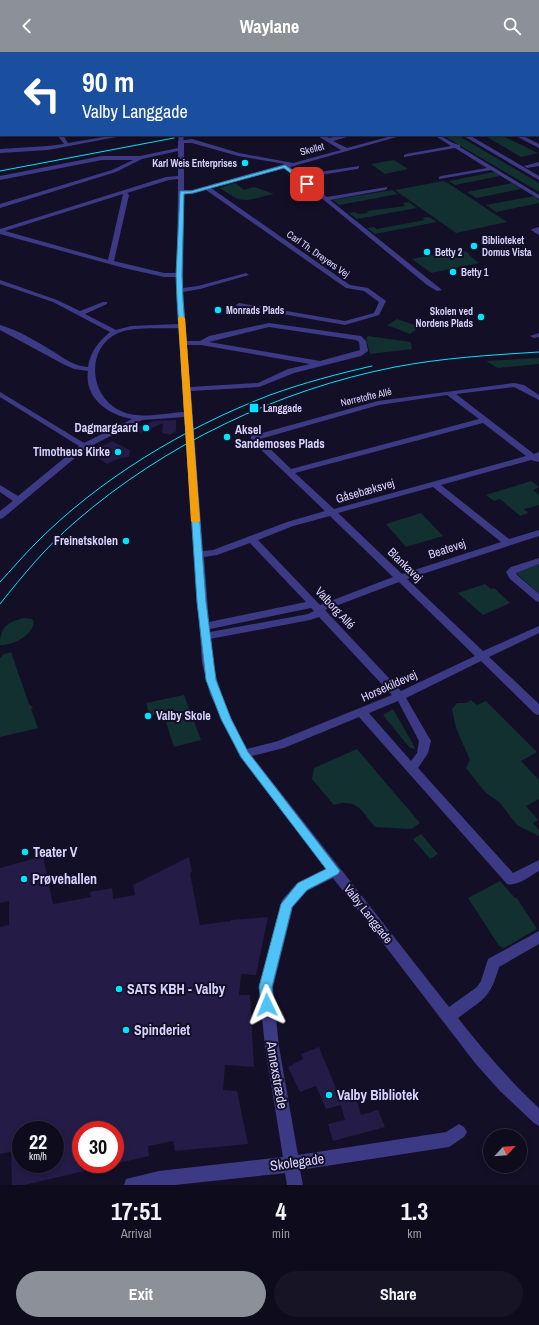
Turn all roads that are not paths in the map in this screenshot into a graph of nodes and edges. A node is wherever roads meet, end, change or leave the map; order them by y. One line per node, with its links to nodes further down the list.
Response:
1 (61, 136): 12 (street)
2 (118, 136): 12 (street)
3 (321, 136): 11 (street)
4 (346, 136): 11 (street)
5 (397, 136): 16 (street, Skellet)
6 (439, 136): 13 (street)
7 (467, 136): 30 (street)
8 (476, 136): 22 (street)
9 (519, 136): 14 (street)
10 (181, 138): 15 (street, Valby Langgade); 21 (street)
11 (328, 140): 16 (street)
12 (67, 145): 17 (street)
13 (458, 146): 18 (street); 24 (street)
14 (539, 146)
15 (181, 149): 19 (street); 26 (street, Valby Langgade)
16 (346, 150): 21 (street, Skellet)
17 (0, 151)
18 (406, 156)
19 (140, 158): 28 (street); 37 (street)
20 (539, 164): 22 (street)
21 (288, 165): 27 (street); 31 (street, Skellet)
22 (527, 166): 25 (street)
23 (357, 167): 27 (street)
24 (493, 168): 29 (street); 35 (street)
25 (539, 173)
26 (182, 177): 33 (street); 34 (street, Valby Langgade)
27 (298, 177): 36 (street)
28 (0, 178)
29 (441, 178)
30 (539, 178)
31 (208, 188): 34 (street, Skellet); 48 (street, Carl Th. Dreyers Vej)
32 (385, 188): 36 (street)
33 (124, 192): 39 (street); 41 (street)
34 (182, 192): 42 (street, Valby Langgade)
35 (539, 197)
36 (325, 199): 46 (street)
37 (0, 206)
38 (539, 229): 40 (street)
39 (0, 231): 41 (street)
40 (539, 233)
41 (111, 262): 42 (street)
42 (179, 275): 45 (street, Valby Langgade)
43 (246, 275): 45 (street)
44 (0, 282): 49 (street)
45 (180, 290): 50 (street, Valby Langgade)
46 (439, 290)
47 (105, 303): 49 (street)
48 (239, 305)
49 (81, 313): 52 (street)
50 (182, 326): 52 (street); 53 (street, Valby Langgade)
51 (0, 327): 57 (street)
52 (115, 332): 57 (street)
53 (184, 342): 54 (street); 59 (street, Valby Langgade)
54 (201, 343): 55 (street); 56 (street)
55 (290, 357): 56 (street); 58 (street)
56 (321, 364): 58 (street)
57 (90, 369): 64 (street)
58 (291, 371): 59 (street)
59 (187, 389): 63 (street, Valby Langgade)
60 (449, 393): 62 (street, Nørretofte Allé); 65 (street); 66 (street, Nørretofte Allé)
61 (0, 394): 67 (street)
62 (539, 398)
63 (188, 414): 64 (street); 78 (street, Valby Langgade)
64 (142, 417): 67 (street)
65 (486, 420): 68 (street); 69 (street)
66 (254, 438): 69 (street, Blankavej)
67 (84, 446): 72 (street)
68 (537, 458): 70 (street, Gåsebæksvej)
69 (289, 472): 73 (street, Blankavej)
70 (435, 484): 73 (street, Gåsebæksvej); 77 (street)
71 (0, 488): 72 (street)
72 (18, 500): 74 (street)
73 (331, 513): 76 (street, Gåsebæksvej); 80 (street, Blankavej)
74 (0, 516)
75 (539, 533): 77 (street, Beatevej)
76 (251, 538): 78 (street, Gåsebæksvej); 82 (street, Valborg Allé)
77 (508, 543): 80 (street, Beatevej)
78 (199, 554): 84 (street, Valby Langgade)
79 (539, 561): 81 (street)
80 (400, 578): 82 (street, Beatevej); 85 (street, Blankavej)
81 (539, 598)
82 (318, 608): 84 (street, Beatevej); 86 (street, Valborg Allé)
83 (539, 629): 85 (street, Horsekildevej)
84 (204, 632): 89 (street, Valby Langgade)
85 (482, 657): 86 (street, Horsekildevej); 87 (street, Blankavej)
86 (400, 696): 88 (street, Horsekildevej); 90 (street, Valborg Allé)
87 (539, 711)
88 (361, 712): 89 (street, Horsekildevej); 90 (street)
89 (244, 754): 92 (street, Valby Langgade)
90 (411, 769): 91 (street)
91 (539, 865)
92 (334, 871): 94 (street, Valby Langgade); 97 (street, Annexstræde)
93 (539, 937): 94 (street)
94 (447, 1017): 95 (street, Valby Langgade)
95 (539, 1118)
96 (459, 1132): 97 (street, Skolegade)
97 (292, 1164): 98 (street, Skolegade); 99 (street, Annexstræde)
98 (132, 1185)
99 (295, 1185)

